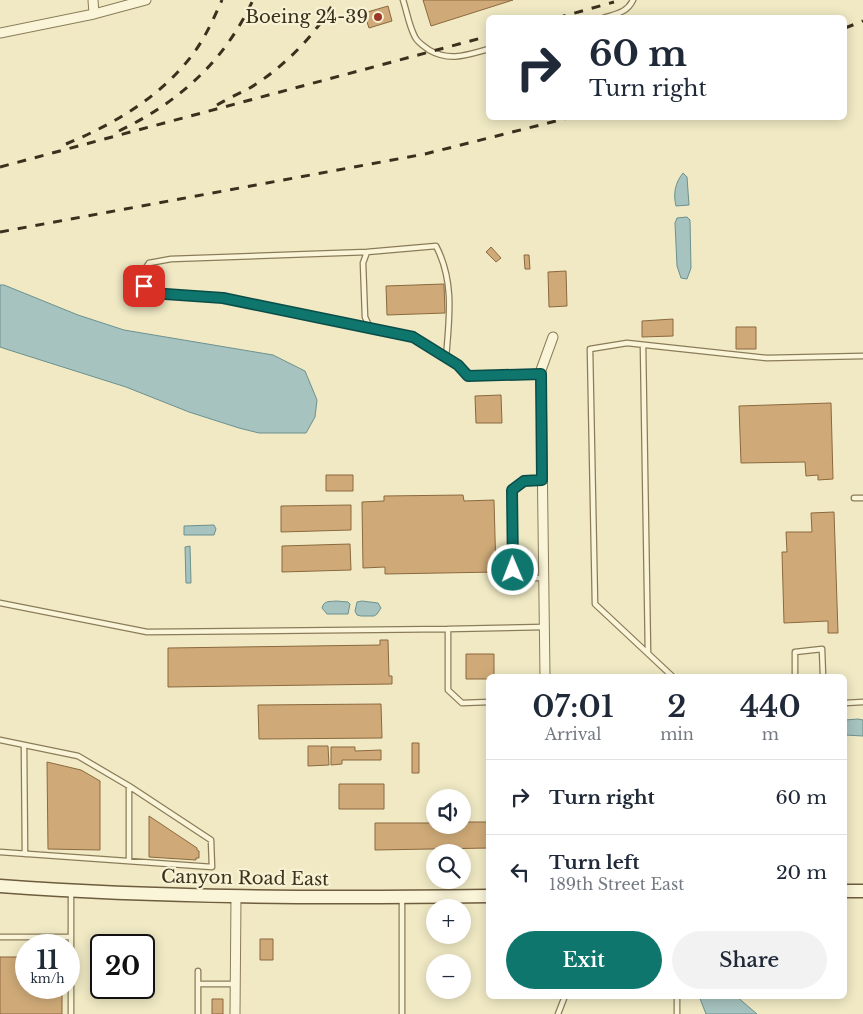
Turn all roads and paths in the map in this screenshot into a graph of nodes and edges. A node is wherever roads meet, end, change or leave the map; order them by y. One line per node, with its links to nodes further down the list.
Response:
1 (93, 0): 5 (street)
2 (146, 0): 5 (street)
3 (403, 0): 8 (lane)
4 (633, 0): 6 (lane)
5 (94, 14): 7 (street)
6 (612, 15)
7 (0, 33)
8 (486, 50)
9 (367, 252): 10 (lane); 10 (lane); 14 (lane)
10 (371, 330): 14 (lane)
11 (553, 337): 15 (street)
12 (643, 345): 13 (lane); 23 (lane); 23 (lane)
13 (863, 356)
14 (446, 358): 15 (lane)
15 (541, 374): 16 (street)
16 (542, 480): 19 (street); 19 (lane)
17 (854, 498): 18 (lane)
18 (863, 498)
19 (544, 578): 21 (street)
20 (0, 603): 22 (lane)
21 (545, 627): 22 (lane); 24 (street)
22 (448, 629): 28 (lane)
23 (648, 653): 25 (lane)
24 (545, 674)
25 (670, 674)
26 (795, 674): 27 (lane)
27 (823, 674)
28 (486, 702)
29 (863, 702): 30 (lane)
30 (847, 703)
31 (0, 740): 32 (lane)
32 (24, 745): 33 (lane); 35 (lane)
33 (129, 786): 36 (lane); 36 (lane)
34 (0, 852): 35 (lane)
35 (26, 854): 36 (lane)
36 (129, 861)
37 (0, 886): 38 (main road, Canyon Road East)
38 (71, 891): 42 (main road, Canyon Road East); 44 (lane)
39 (847, 891): 40 (main road)
40 (863, 891)
41 (486, 896): 43 (main road, Canyon Road East)
42 (236, 897): 43 (main road, Canyon Road East); 49 (street)
43 (402, 897): 56 (lane)
44 (71, 934)
45 (0, 937): 46 (lane)
46 (15, 937)
47 (198, 971): 48 (lane)
48 (198, 984): 49 (lane); 54 (lane)
49 (235, 984): 55 (street)
50 (71, 999): 53 (lane)
51 (564, 999): 57 (lane)
52 (677, 999): 58 (lane)
53 (71, 1014)
54 (198, 1014)
55 (235, 1014)
56 (402, 1014)
57 (558, 1014)
58 (677, 1014)

